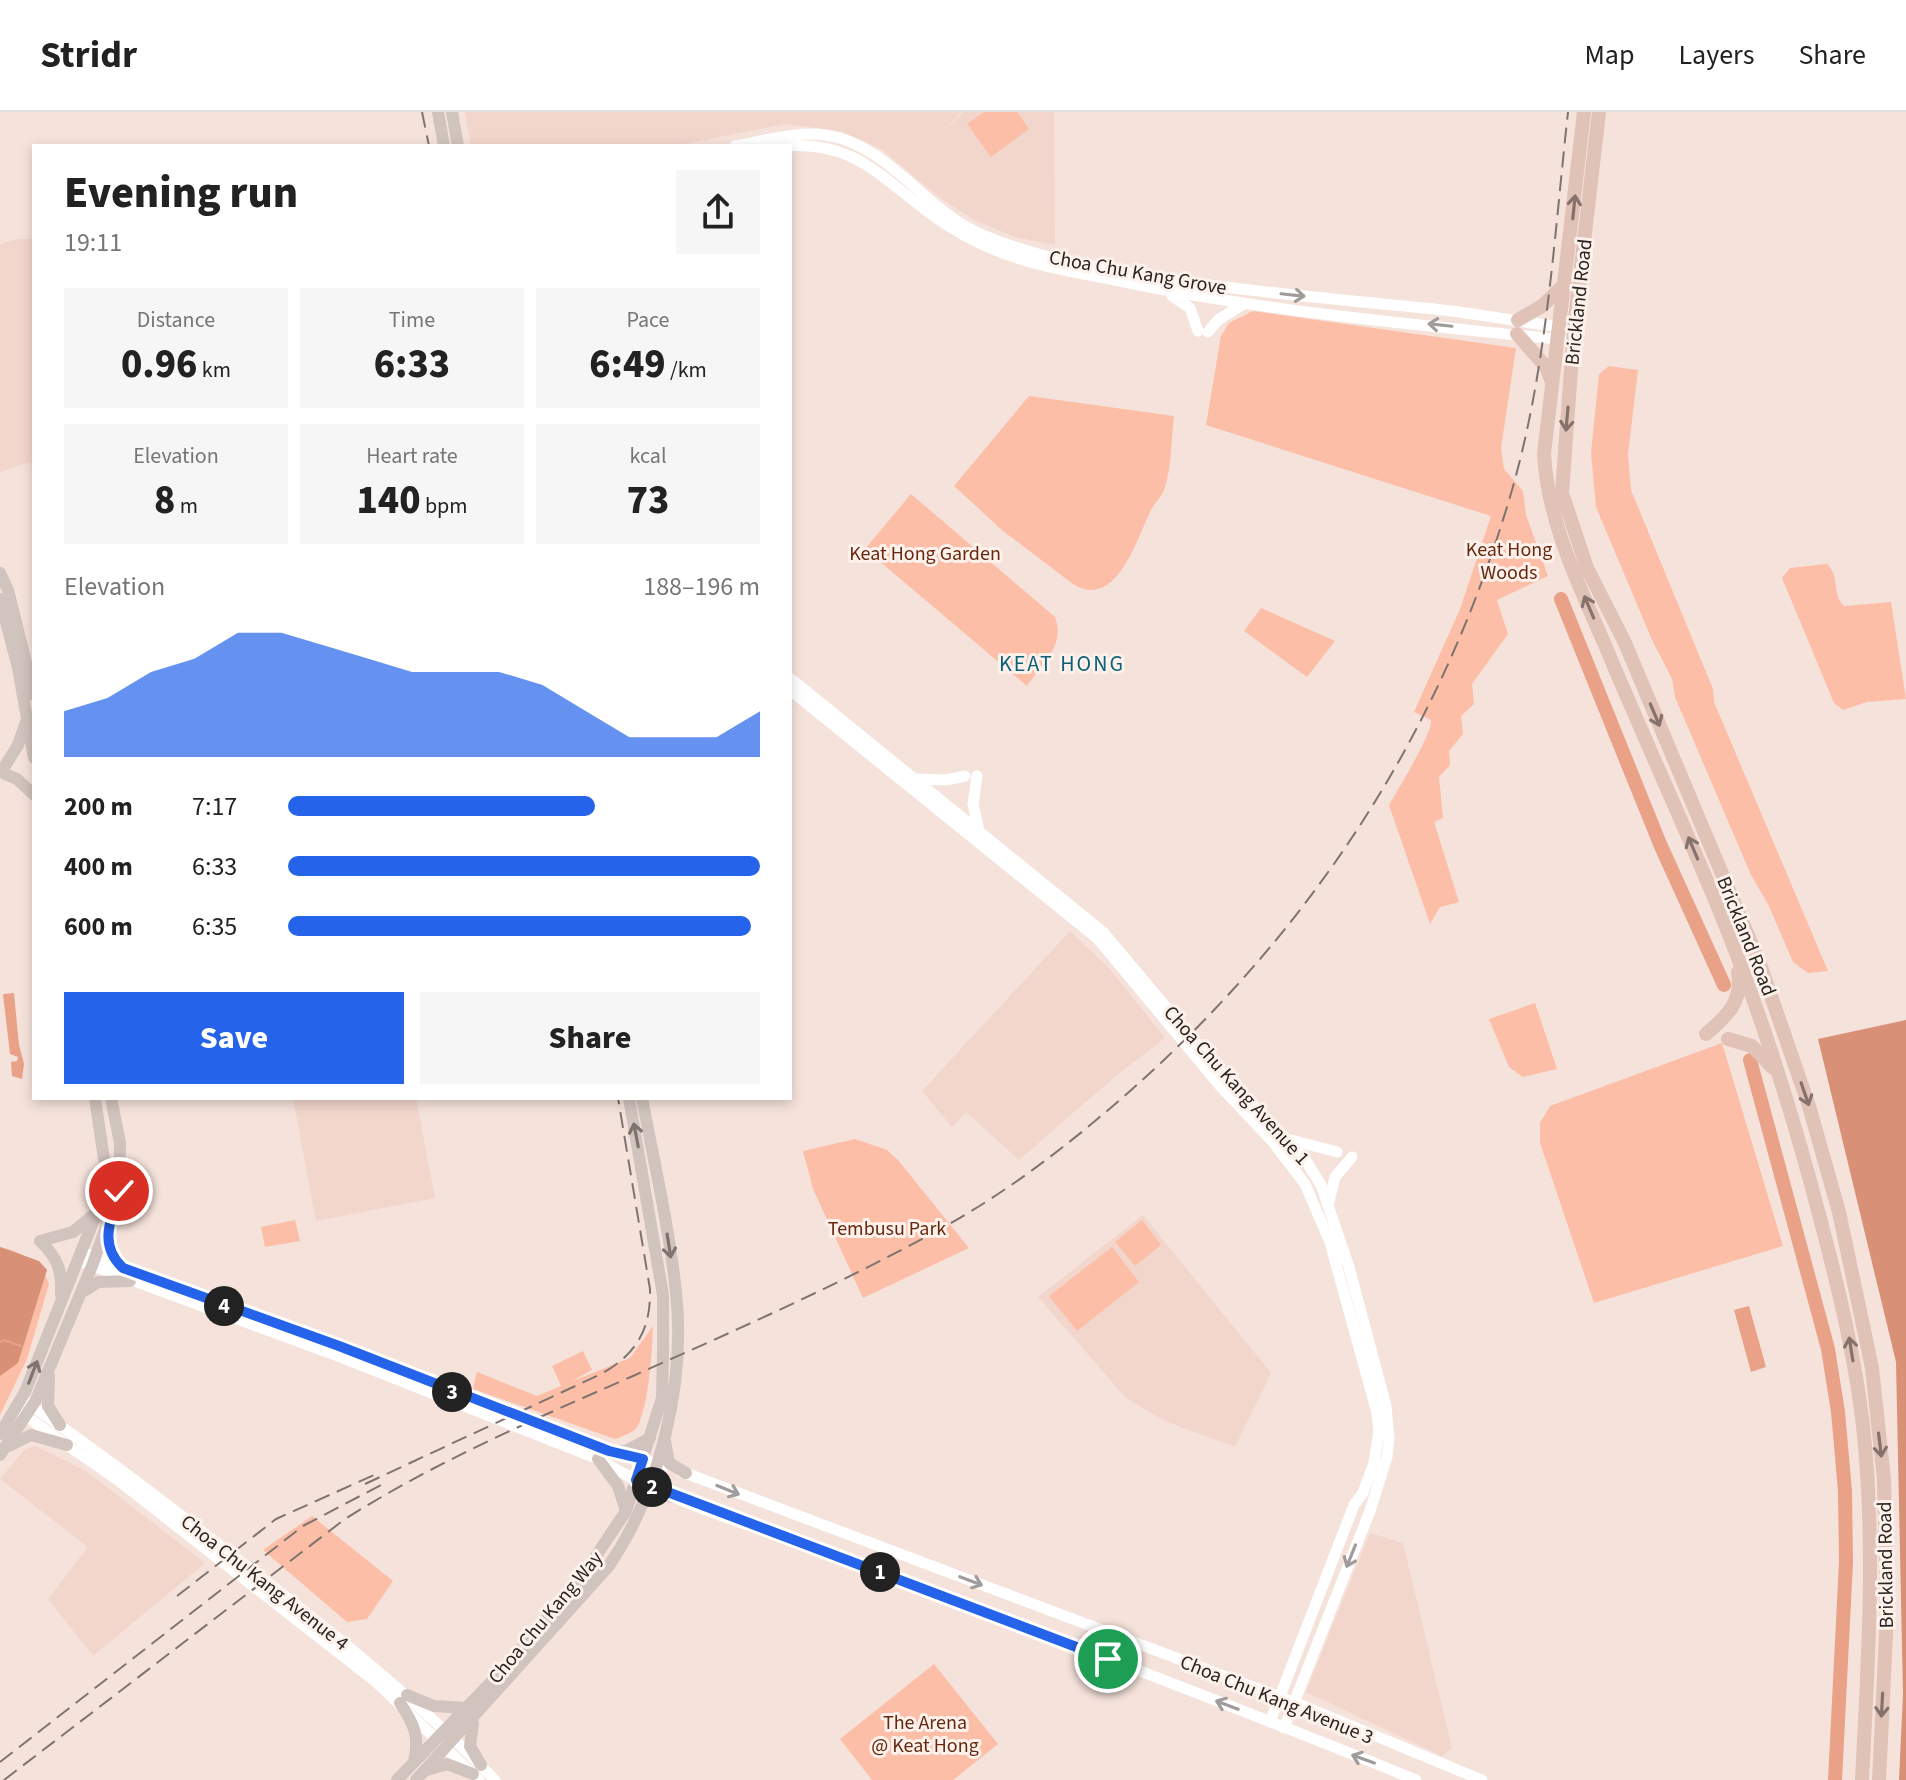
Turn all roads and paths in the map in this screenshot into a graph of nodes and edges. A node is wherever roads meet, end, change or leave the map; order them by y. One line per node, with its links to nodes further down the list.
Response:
1 (438, 112): 6 (main road)
2 (452, 112): 7 (main road)
3 (1584, 112): 10 (main road, Brickland Road, one-way to 3)
4 (1599, 112): 14 (main road, Brickland Road)
5 (821, 140): 8 (street, Choa Chu Kang Grove); 9 (street, Choa Chu Kang Grove); 11 (street, Choa Chu Kang Grove); 13 (street, Choa Chu Kang Grove, one-way to 13)
6 (444, 144)
7 (458, 144)
8 (747, 144)
9 (792, 145)
10 (1565, 284): 13 (main road); 14 (main road, Brickland Road)
11 (1150, 287): 12 (street, Choa Chu Kang Grove); 12 (street)
12 (1242, 305): 13 (street, Choa Chu Kang Grove, one-way to 12)
13 (1518, 327): 14 (street, Choa Chu Kang Grove); 15 (main road)
14 (1567, 334): 15 (main road, Brickland Road); 80 (main road, Brickland Road, one-way to 80)
15 (1554, 386): 26 (main road, Brickland Road, one-way to 15)
16 (0, 573): 19 (main road)
17 (0, 599): 21 (main road)
18 (792, 680): 23 (street, Choa Chu Kang Avenue 1)
19 (32, 687)
20 (792, 692): 27 (street, Choa Chu Kang Avenue 1)
21 (27, 721): 22 (main road); 24 (main road)
22 (32, 747)
23 (916, 779): 25 (street, Choa Chu Kang Avenue 1); 25 (street)
24 (32, 793)
25 (978, 828): 27 (street, Choa Chu Kang Avenue 1)
26 (1733, 945): 28 (main road); 31 (main road, Brickland Road)
27 (1169, 1019): 30 (street, Choa Chu Kang Avenue 1)
28 (1706, 1034)
29 (1728, 1039): 31 (main road)
30 (1203, 1059): 36 (street, Choa Chu Kang Avenue 1); 37 (street, Choa Chu Kang Avenue 1)
31 (1780, 1078): 79 (main road, Brickland Road, one-way to 31)
32 (95, 1100): 42 (main road)
33 (111, 1100): 43 (main road)
34 (629, 1100): 53 (main road, Choa Chu Kang Way, one-way to 34)
35 (642, 1100): 53 (main road, Choa Chu Kang Way, one-way to 53)
36 (1263, 1116): 37 (street); 38 (street, Choa Chu Kang Avenue 1)
37 (1262, 1130): 65 (street, Choa Chu Kang Avenue 1)
38 (1283, 1136): 39 (street); 41 (street, Choa Chu Kang Avenue 1)
39 (1337, 1152)
40 (1352, 1157): 41 (street)
41 (1329, 1202): 67 (street, Choa Chu Kang Avenue 1, one-way to 67)
42 (97, 1212): 44 (main road); 48 (main road)
43 (108, 1222): 44 (main road); 45 (main road)
44 (87, 1259): 45 (street, Choa Chu Kang Avenue 3); 46 (street, Choa Chu Kang Avenue 3); 47 (main road); 48 (main road)
45 (123, 1268): 56 (street, Choa Chu Kang Avenue 3)
46 (130, 1281): 47 (main road); 56 (street, Choa Chu Kang Avenue 3)
47 (77, 1298): 49 (main road)
48 (60, 1302): 50 (main road, one-way to 48)
49 (49, 1369): 50 (main road); 51 (main road)
50 (24, 1408): 51 (street, Choa Chu Kang Avenue 4); 52 (main road); 54 (street, Choa Chu Kang Avenue 4); 55 (main road)
51 (60, 1425): 66 (street, Choa Chu Kang Avenue 4)
52 (0, 1434)
53 (657, 1438): 56 (main road); 57 (main road, Choa Chu Kang Way); 58 (main road, Choa Chu Kang Way); 59 (main road)
54 (67, 1445): 55 (main road); 66 (street, Choa Chu Kang Avenue 4)
55 (2, 1453)
56 (604, 1455): 57 (street, Choa Chu Kang Avenue 3); 60 (street, Choa Chu Kang Avenue 3); 64 (main road)
57 (643, 1459): 58 (street, Choa Chu Kang Avenue 3); 60 (main road, Choa Chu Kang Way)
58 (657, 1464): 59 (street, Choa Chu Kang Avenue 3); 61 (main road, Choa Chu Kang Way)
59 (686, 1473): 65 (street, Choa Chu Kang Avenue 3, one-way to 65)
60 (636, 1480): 61 (street, Choa Chu Kang Avenue 3); 64 (main road, Choa Chu Kang Way)
61 (650, 1486): 62 (street, Choa Chu Kang Avenue 3); 63 (main road, Choa Chu Kang Way)
62 (680, 1498): 63 (main road); 69 (street, Choa Chu Kang Avenue 3, one-way to 62)
63 (640, 1507): 68 (main road, Choa Chu Kang Way)
64 (626, 1511): 68 (main road, Choa Chu Kang Way)
65 (1280, 1697): 67 (street, Choa Chu Kang Avenue 3); 69 (street, Choa Chu Kang Avenue 1)
66 (404, 1699): 68 (main road); 71 (street, Choa Chu Kang Avenue 4); 72 (main road)
67 (1294, 1703): 70 (street, Choa Chu Kang Avenue 1); 78 (street, Choa Chu Kang Avenue 3)
68 (471, 1712): 71 (main road, Choa Chu Kang Way); 73 (main road)
69 (1270, 1722): 70 (street, Choa Chu Kang Avenue 3)
70 (1284, 1728): 77 (street, Choa Chu Kang Avenue 3, one-way to 70)
71 (446, 1739): 72 (main road, Choa Chu Kang Way); 73 (street, Choa Chu Kang Avenue 4); 74 (main road, Choa Chu Kang Way)
72 (414, 1762): 75 (main road, Choa Chu Kang Way)
73 (478, 1773): 74 (main road); 76 (street, Choa Chu Kang Avenue 4)
74 (421, 1775)
75 (397, 1780)
76 (495, 1780)
77 (1416, 1780)
78 (1482, 1780)
79 (1862, 1780)
80 (1879, 1780)

